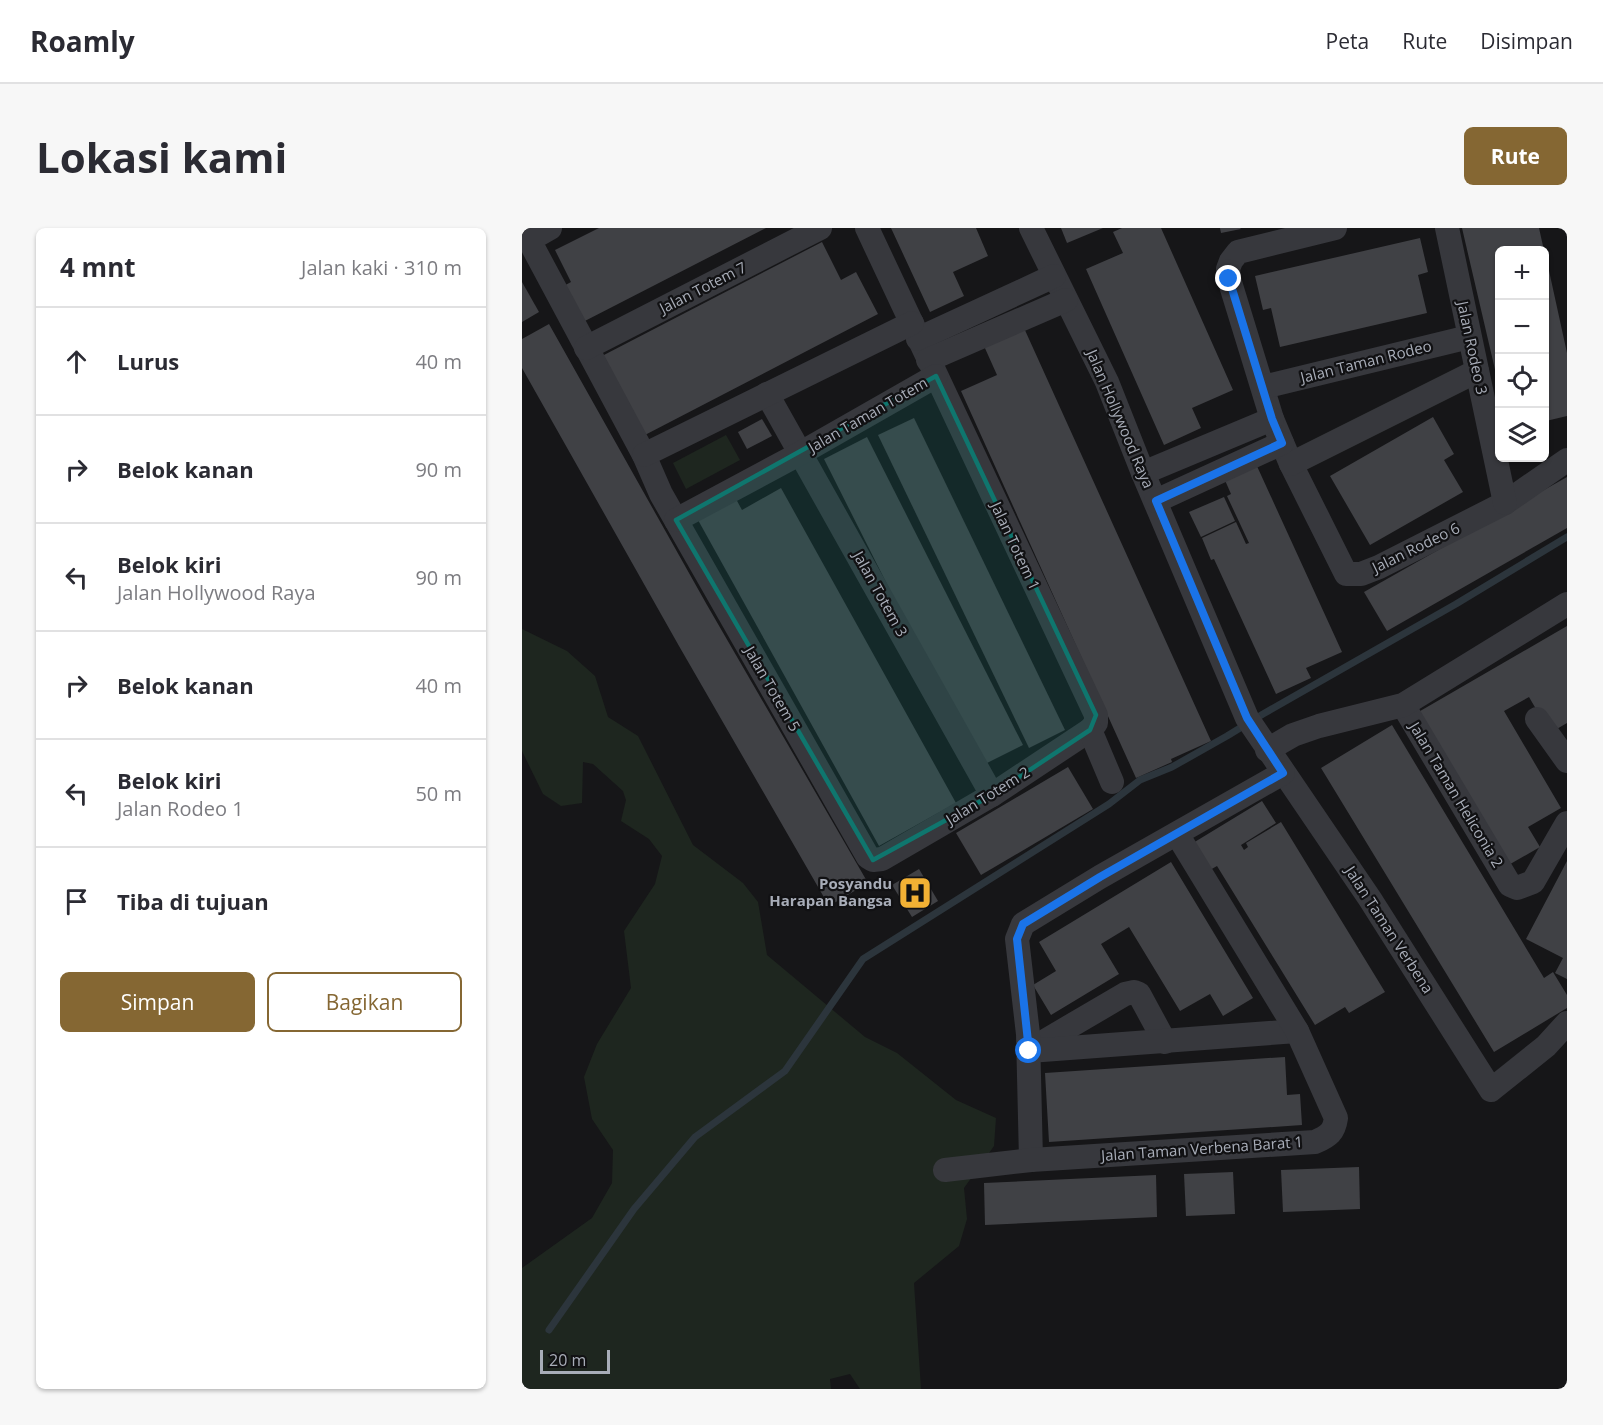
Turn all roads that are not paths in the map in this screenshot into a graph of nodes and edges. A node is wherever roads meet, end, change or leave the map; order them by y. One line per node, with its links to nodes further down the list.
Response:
1 (820, 228): 10 (street, Jalan Totem 7)
2 (867, 228): 11 (street, Jalan Totem 1)
3 (1031, 228): 7 (street, Jalan Hollywood Raya)
4 (1335, 228): 13 (street, Jalan Rodeo 6)
5 (1447, 228): 9 (street, Jalan Rodeo 3)
6 (540, 234): 10 (street)
7 (1054, 276): 8 (street, Jalan Hollywood Raya); 11 (street)
8 (1066, 300): 11 (street); 20 (street, Jalan Hollywood Raya)
9 (1469, 337): 12 (street, Jalan Rodeo 3); 13 (street, Jalan Taman Rodeo)
10 (586, 348): 18 (street)
11 (923, 349): 14 (street); 16 (street, Jalan Taman Totem); 27 (street, Jalan Totem 1)
12 (1477, 371): 17 (street); 22 (street, Jalan Rodeo 3)
13 (1263, 387): 15 (street, Jalan Rodeo 6)
14 (767, 394): 16 (street, Jalan Totem 3); 18 (street)
15 (1272, 419): 17 (street, Jalan Rodeo 6); 20 (street)
16 (801, 453): 23 (street, Jalan Taman Totem); 32 (street, Jalan Totem 3)
17 (1287, 454): 21 (street); 22 (street, Jalan Rodeo 6)
18 (644, 455): 23 (street)
19 (1567, 460): 22 (street, Jalan Rodeo 6)
20 (1143, 473): 21 (street, Jalan Hollywood Raya)
21 (1156, 501): 28 (street, Jalan Hollywood Raya)
22 (1505, 503)
23 (676, 520): 35 (street, Jalan Totem 5)
24 (1567, 604): 25 (street)
25 (1403, 705): 28 (street); 33 (street, Jalan Taman Heliconia 2)
26 (1537, 718): 29 (street)
27 (1093, 723): 31 (street, Jalan Totem 1); 32 (street, Jalan Totem 2)
28 (1267, 750): 30 (street, Jalan Hollywood Raya)
29 (1567, 761)
30 (1283, 773): 34 (street); 36 (street, Jalan Taman Verbena)
31 (1112, 782)
32 (992, 795): 35 (street, Jalan Totem 2)
33 (1567, 823)
34 (1177, 834): 37 (street, Jalan Taman Verbena Barat 1); 39 (street)
35 (868, 857)
36 (1567, 1023)
37 (1297, 1031): 38 (street); 40 (street, Jalan Taman Verbena Barat 1)
38 (1165, 1042): 39 (street); 39 (street)
39 (1029, 1051): 40 (street)
40 (1031, 1160): 41 (street, Jalan Taman Verbena Barat 1)
41 (945, 1170)

